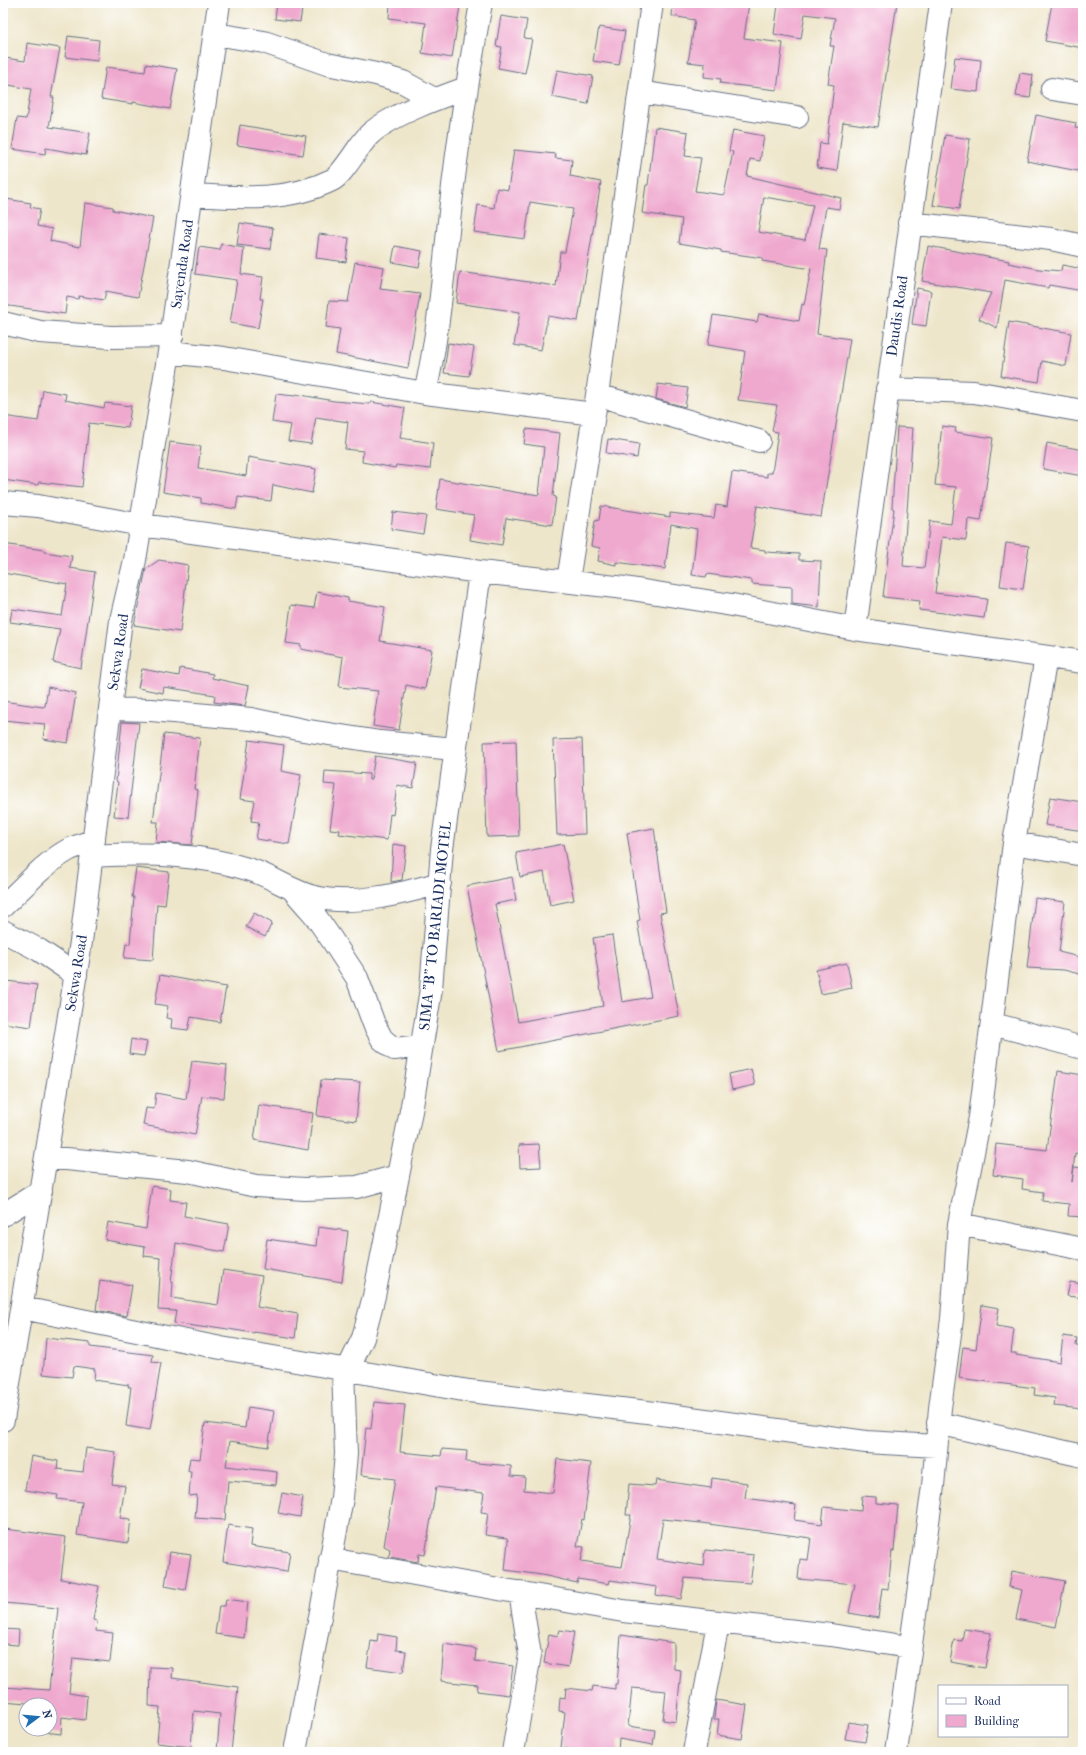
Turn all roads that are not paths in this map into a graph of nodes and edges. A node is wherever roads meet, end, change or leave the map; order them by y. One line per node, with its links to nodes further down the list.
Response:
1 (220, 3): 5 (street, Sayenda Road)
2 (481, 3): 6 (street)
3 (652, 3): 8 (street)
4 (941, 3): 13 (street, Daudis Road)
5 (215, 34): 10 (street); 12 (street, Sayenda Road)
6 (466, 88): 10 (street); 18 (street)
7 (1052, 89): 9 (street)
8 (640, 92): 11 (street); 19 (street)
9 (1083, 94)
10 (434, 99): 12 (street)
11 (797, 117)
12 (192, 195): 16 (street, Sayenda Road)
13 (909, 223): 14 (street); 17 (street, Daudis Road)
14 (1083, 246)
15 (3, 323): 16 (street)
16 (171, 344): 18 (street); 23 (street, Sayenda Road)
17 (887, 389): 20 (street); 26 (street, Daudis Road)
18 (425, 393): 19 (street)
19 (596, 405): 21 (street); 25 (street)
20 (1083, 411)
21 (759, 441)
22 (3, 503): 23 (street)
23 (141, 525): 24 (street); 29 (street, Sekwa Road)
24 (480, 572): 25 (street); 30 (street, SIMA "B" TO BARIADI MOTEL)
25 (568, 581): 26 (street)
26 (855, 629): 27 (street)
27 (1046, 657): 28 (street); 31 (street)
28 (1083, 662)
29 (110, 709): 30 (street); 32 (street, Sekwa Road)
30 (455, 750): 34 (street, SIMA "B" TO BARIADI MOTEL)
31 (1014, 843): 33 (street); 39 (street)
32 (93, 848): 35 (street); 36 (street); 38 (street, Sekwa Road)
33 (1083, 855)
34 (440, 883): 35 (street); 40 (street, SIMA "B" TO BARIADI MOTEL)
35 (292, 889): 40 (street)
36 (3, 906)
37 (3, 931): 38 (street)
38 (76, 975): 42 (street, Sekwa Road)
39 (992, 1024): 41 (street); 46 (street)
40 (422, 1046): 43 (street, SIMA "B" TO BARIADI MOTEL)
41 (1083, 1048)
42 (46, 1157): 43 (street); 44 (street, Sekwa Road)
43 (397, 1176): 49 (street, SIMA "B" TO BARIADI MOTEL)
44 (41, 1192): 45 (street); 48 (street, Sekwa Road)
45 (3, 1215)
46 (959, 1224): 47 (street); 51 (street)
47 (1083, 1249)
48 (22, 1308): 49 (street); 50 (street, Sekwa Road)
49 (346, 1368): 52 (street); 54 (street)
50 (3, 1420)
51 (938, 1423): 52 (street); 53 (street)
52 (936, 1446): 57 (street)
53 (1083, 1456)
54 (330, 1559): 55 (street); 58 (street)
55 (520, 1592): 56 (street); 59 (street)
56 (718, 1623): 57 (street); 60 (street)
57 (910, 1647): 61 (street)
58 (295, 1752)
59 (513, 1752)
60 (694, 1752)
61 (896, 1752)

